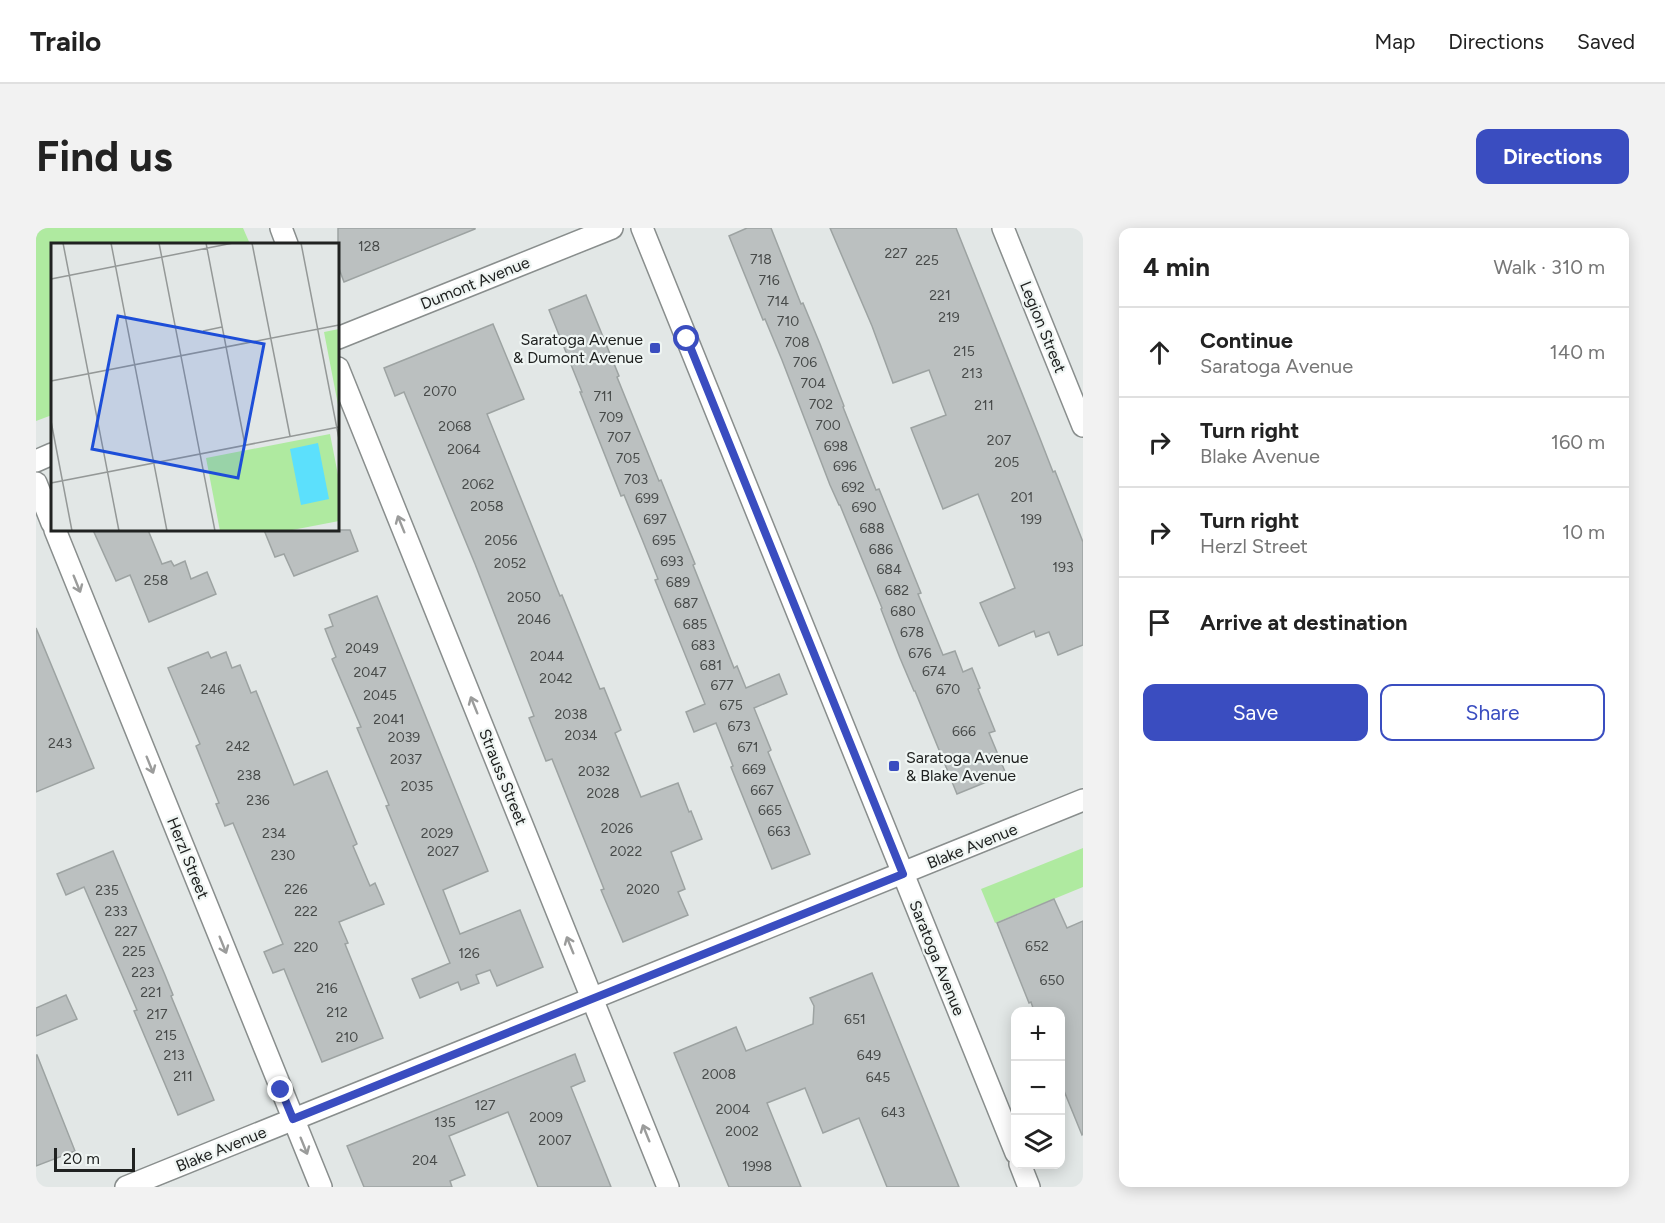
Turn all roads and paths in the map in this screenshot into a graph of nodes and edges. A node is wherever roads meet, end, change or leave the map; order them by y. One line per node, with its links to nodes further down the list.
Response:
1 (281, 228): 5 (street)
2 (612, 228): 6 (street, Dumont Avenue)
3 (642, 228): 15 (street, Saratoga Avenue)
4 (1003, 228): 8 (street, Legion Street)
5 (287, 243)
6 (339, 338)
7 (339, 370): 16 (street, Strauss Street, one-way to 7)
8 (1083, 426)
9 (51, 454): 10 (street)
10 (36, 461)
11 (36, 483): 12 (street)
12 (51, 520)
13 (55, 531): 17 (street, Herzl Street, one-way to 17)
14 (1083, 800): 15 (street, Blake Avenue)
15 (903, 874): 16 (street, Blake Avenue); 18 (street, Saratoga Avenue)
16 (592, 999): 17 (street, Blake Avenue); 22 (street, Strauss Street, one-way to 16)
17 (293, 1119): 20 (street, Blake Avenue); 21 (street, Herzl Street, one-way to 21)
18 (1011, 1141)
19 (1022, 1169): 23 (street)
20 (126, 1187)
21 (321, 1187)
22 (668, 1187)
23 (1029, 1187)

